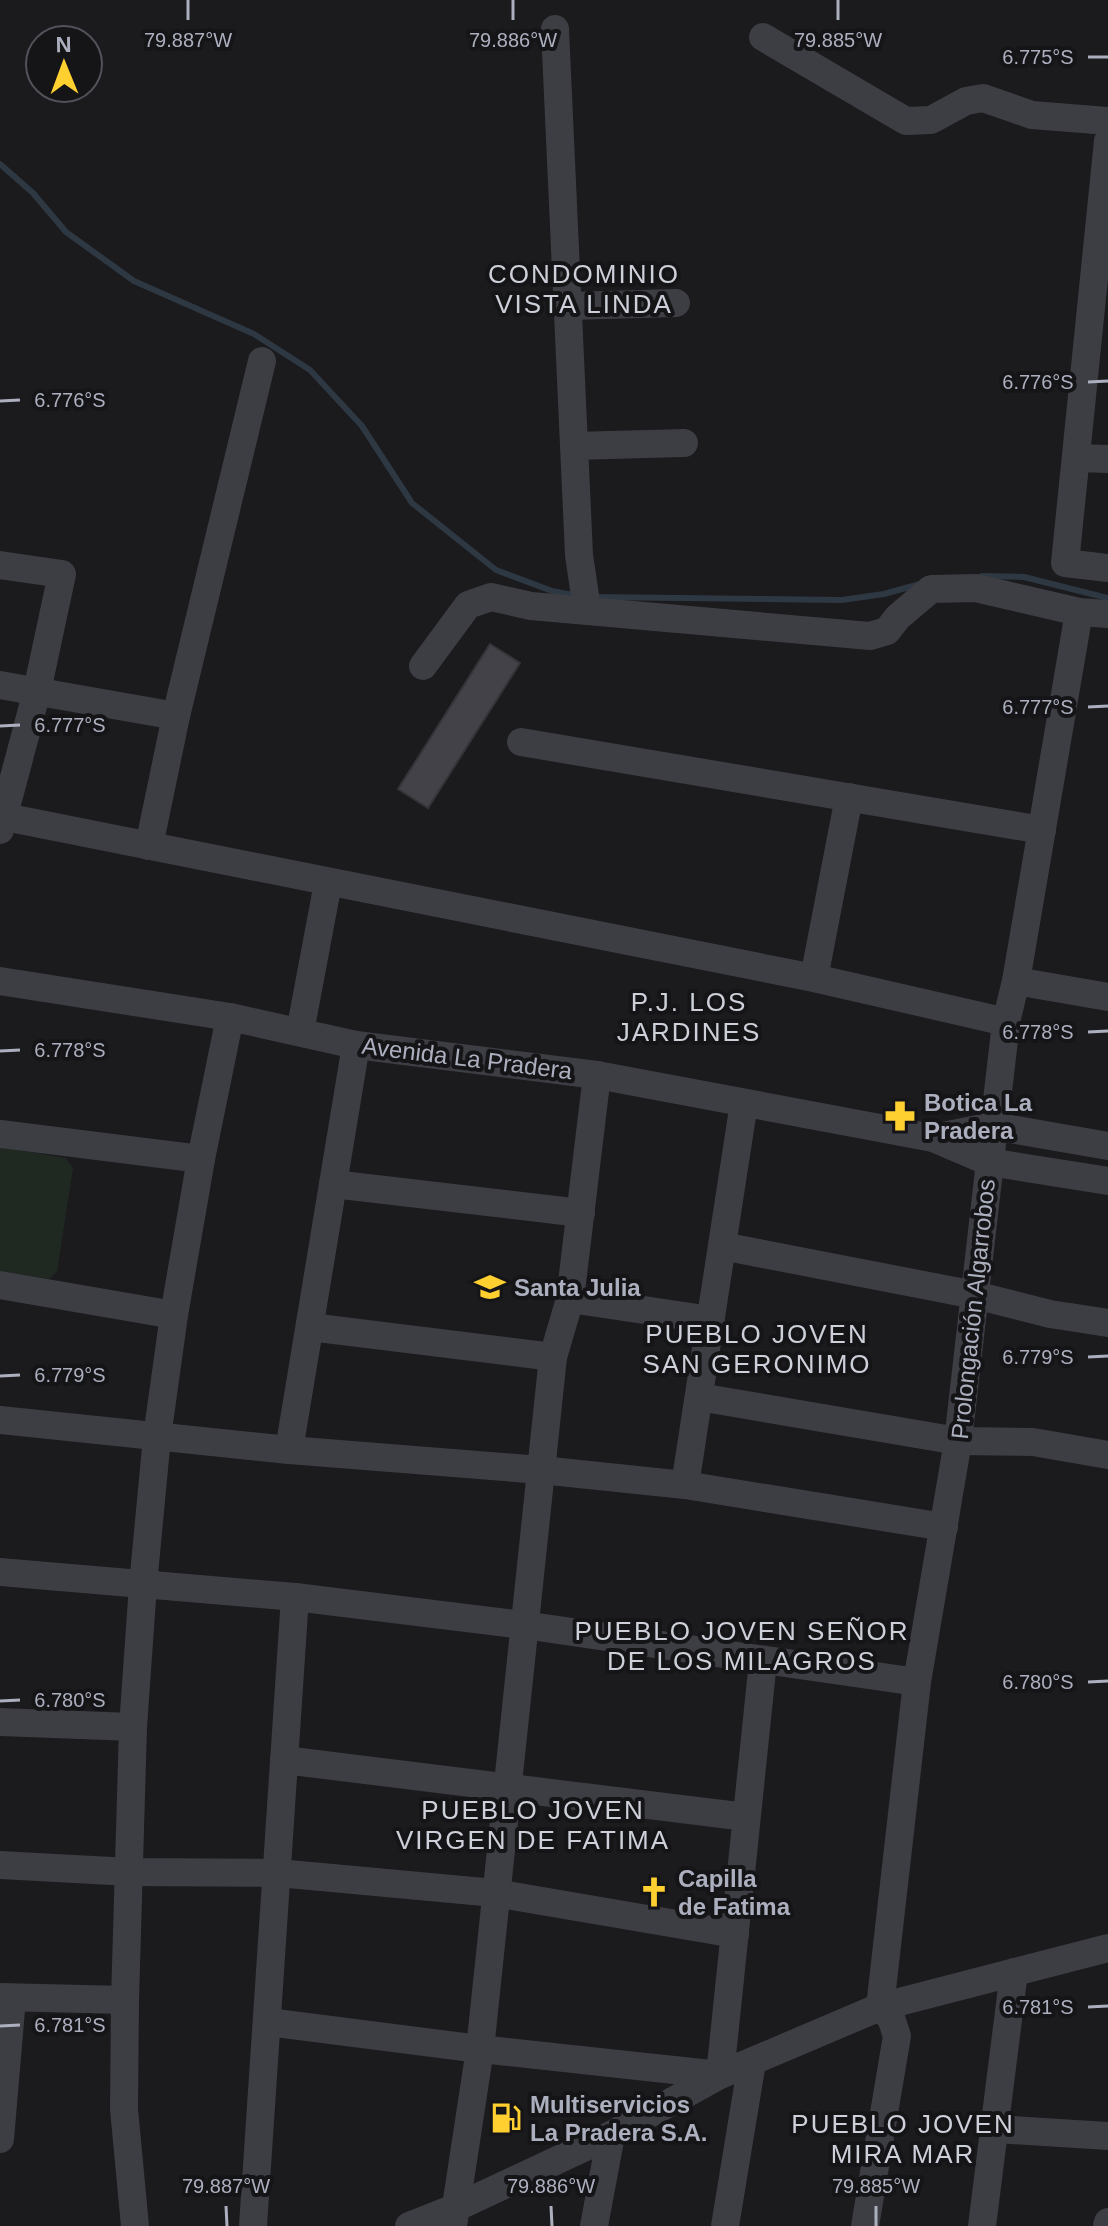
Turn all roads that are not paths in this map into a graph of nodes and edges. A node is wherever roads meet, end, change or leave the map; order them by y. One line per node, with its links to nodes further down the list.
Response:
1 (555, 29): 7 (street)
2 (763, 37): 3 (street)
3 (1108, 121)
4 (1108, 141): 5 (street)
5 (1103, 240): 8 (street)
6 (676, 303): 7 (street)
7 (568, 306): 11 (street)
8 (1098, 349): 12 (street)
9 (262, 361): 22 (street)
10 (684, 443): 11 (street)
11 (574, 446): 16 (street)
12 (1076, 458): 13 (street); 15 (street)
13 (1108, 459)
14 (0, 565): 21 (street)
15 (1108, 568)
16 (586, 601): 17 (street); 19 (street)
17 (1079, 612): 18 (street); 26 (street, Prolongación Algarrobos)
18 (1108, 614)
19 (423, 666)
20 (0, 685): 21 (street)
21 (37, 691): 22 (street); 25 (street)
22 (176, 716): 27 (street)
23 (521, 742): 24 (street)
24 (849, 797): 26 (street); 29 (street)
25 (1, 821): 27 (street)
26 (1042, 830): 31 (street, Prolongación Algarrobos)
27 (149, 846): 28 (street)
28 (328, 883): 29 (street); 35 (street)
29 (814, 978): 34 (street)
30 (0, 981): 33 (street, Avenida La Pradera)
31 (1016, 981): 32 (street); 34 (street, Prolongación Algarrobos)
32 (1108, 997)
33 (230, 1017): 35 (street, Avenida La Pradera); 43 (street)
34 (1006, 1022): 39 (street, Prolongación Algarrobos)
35 (300, 1032): 36 (street, Avenida La Pradera)
36 (356, 1045): 37 (street, Avenida La Pradera); 46 (street)
37 (597, 1075): 38 (street, Avenida La Pradera); 47 (street)
38 (744, 1103): 41 (street, Avenida La Pradera); 48 (street)
39 (993, 1126): 41 (street, Avenida La Pradera); 42 (street, Avenida La Pradera); 44 (street, Prolongación Algarrobos)
40 (0, 1134): 43 (street)
41 (933, 1138): 44 (street, Avenida La Pradera)
42 (1108, 1146)
43 (201, 1159): 52 (street)
44 (989, 1162): 45 (street, Avenida La Pradera); 50 (street, Prolongación Algarrobos)
45 (1108, 1181)
46 (333, 1184): 47 (street); 55 (street)
47 (581, 1213): 51 (street)
48 (722, 1246): 50 (street); 53 (street)
49 (0, 1285): 52 (street)
50 (975, 1295): 54 (street); 60 (street, Prolongación Algarrobos)
51 (570, 1299): 53 (street); 56 (street)
52 (174, 1315): 59 (street)
53 (711, 1320): 57 (street)
54 (1108, 1323)
55 (310, 1327): 56 (street); 61 (street)
56 (553, 1357): 63 (street)
57 (699, 1397): 60 (street); 64 (street)
58 (0, 1420): 59 (street)
59 (157, 1437): 61 (street); 67 (street)
60 (958, 1441): 62 (street); 65 (street, Prolongación Algarrobos)
61 (289, 1450): 63 (street)
62 (1108, 1455)
63 (541, 1470): 64 (street); 69 (street)
64 (685, 1485): 65 (street)
65 (944, 1527): 71 (street, Prolongación Algarrobos)
66 (0, 1572): 67 (street)
67 (143, 1585): 68 (street); 73 (street)
68 (295, 1597): 69 (street); 74 (street)
69 (524, 1625): 70 (street); 75 (street)
70 (763, 1661): 71 (street); 76 (street)
71 (917, 1682): 86 (street, Prolongación Algarrobos)
72 (0, 1722): 73 (street)
73 (133, 1727): 78 (street)
74 (284, 1760): 75 (street); 79 (street)
75 (506, 1788): 76 (street); 80 (street)
76 (746, 1817): 81 (street)
77 (0, 1865): 78 (street)
78 (130, 1872): 79 (street); 85 (street)
79 (278, 1873): 80 (street); 87 (street)
80 (495, 1893): 81 (street); 88 (street)
81 (735, 1934): 90 (street)
82 (1108, 1948): 83 (street)
83 (1014, 1972): 86 (street); 92 (street)
84 (6, 1998): 85 (street); 91 (street)
85 (125, 2000): 96 (street)
86 (880, 2007): 89 (street); 101 (street)
87 (268, 2022): 88 (street); 97 (street)
88 (480, 2049): 90 (street); 95 (street)
89 (752, 2062): 90 (street); 100 (street)
90 (720, 2075): 93 (street)
91 (1, 2125)
92 (996, 2129): 94 (street); 102 (street)
93 (611, 2135): 95 (street); 99 (street)
94 (1108, 2136)
95 (455, 2217): 98 (street)
96 (135, 2226)
97 (253, 2226)
98 (409, 2226)
99 (595, 2226)
100 (725, 2226)
101 (865, 2226)
102 (982, 2226)

